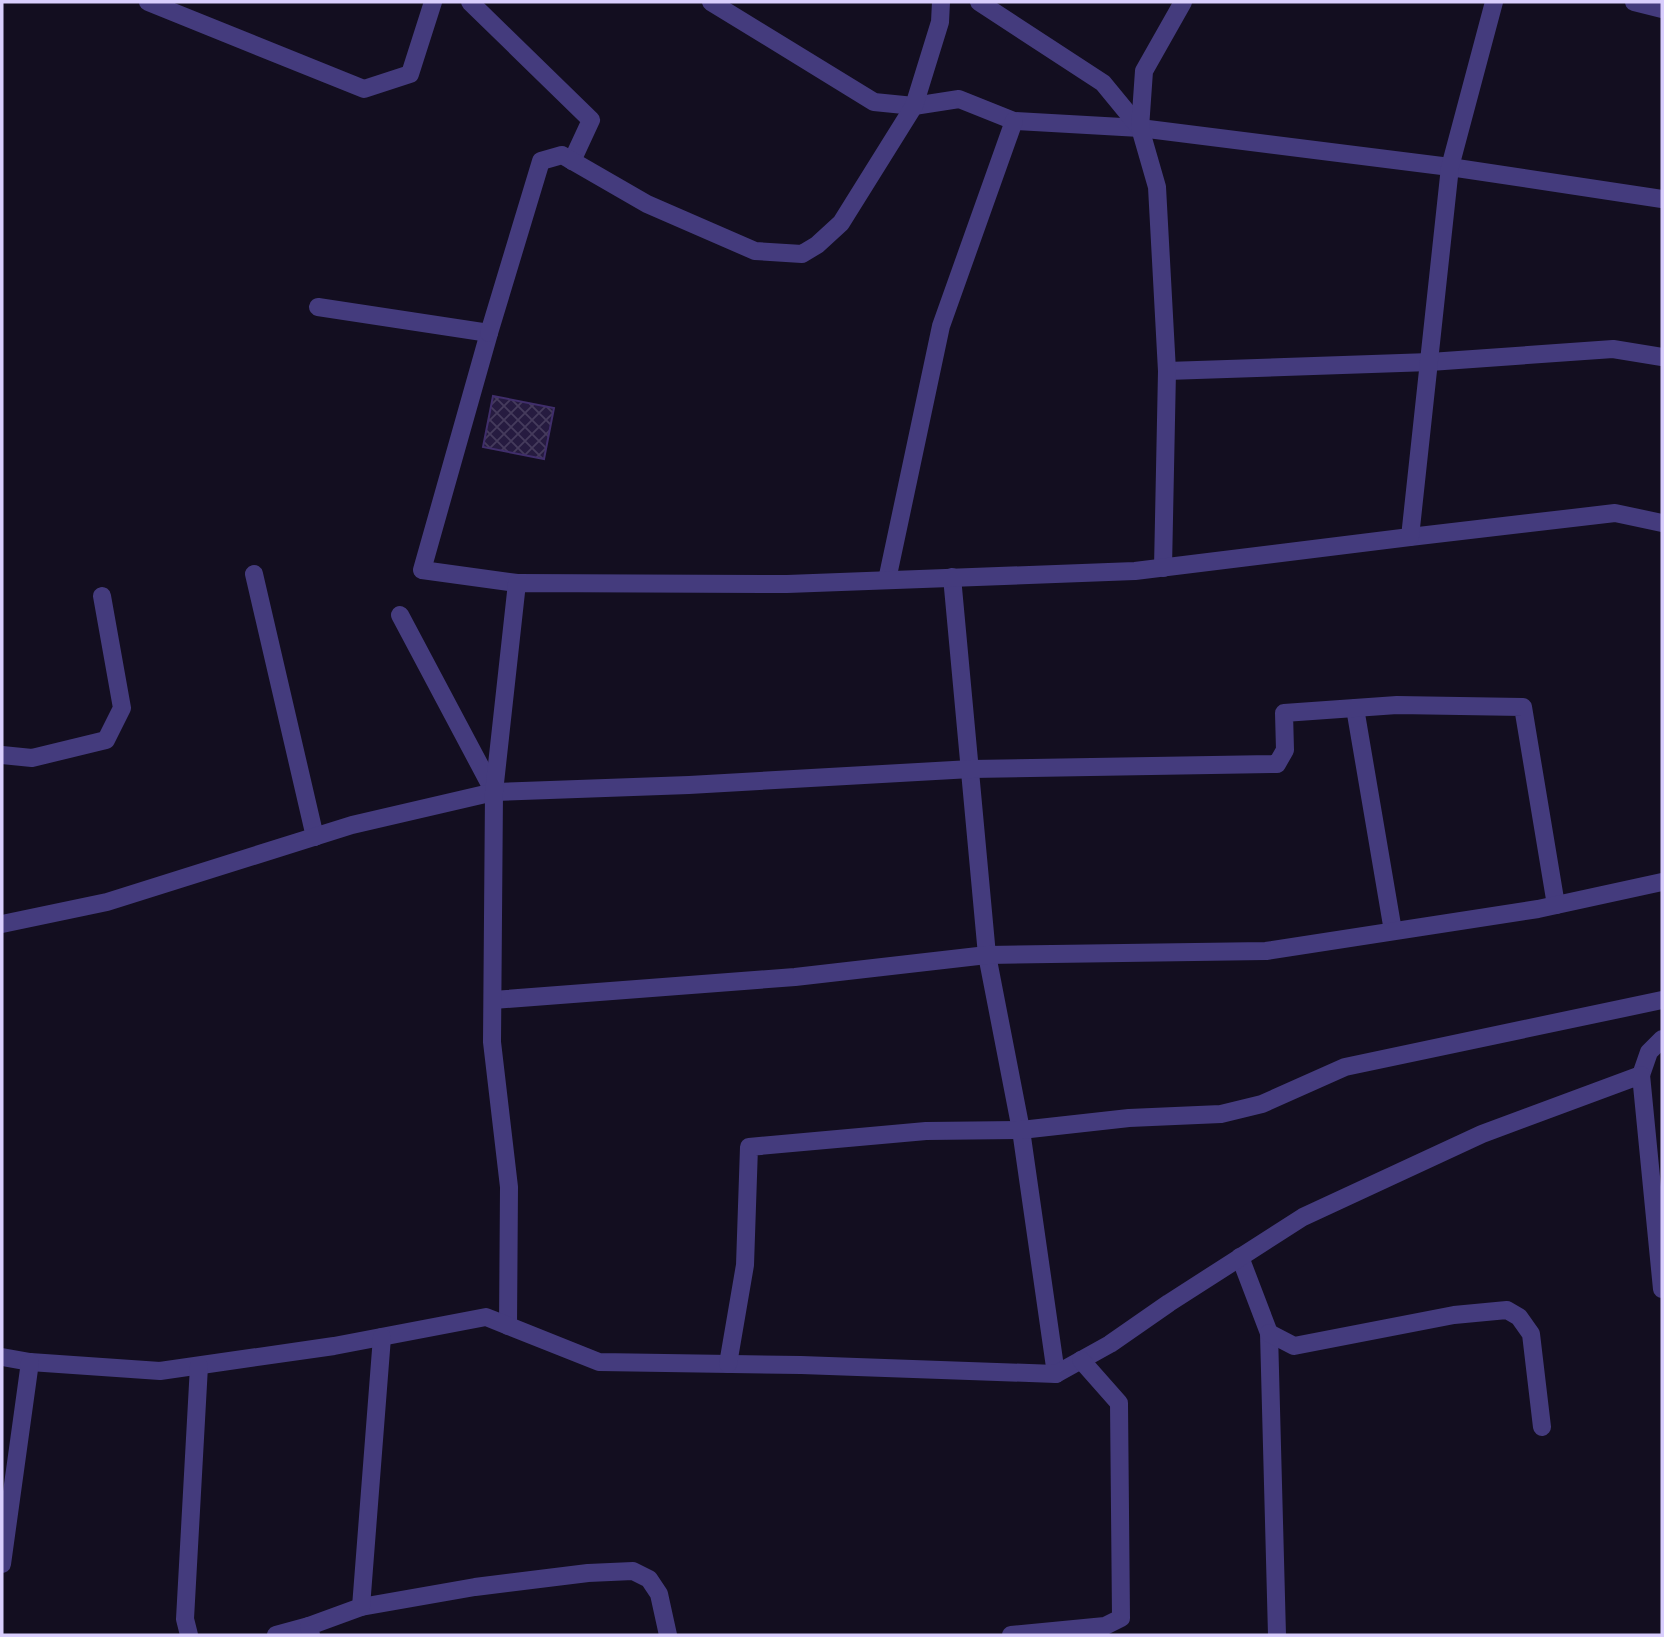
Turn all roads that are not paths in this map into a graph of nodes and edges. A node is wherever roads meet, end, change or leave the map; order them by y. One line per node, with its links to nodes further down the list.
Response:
1 (148, 2): 2 (street)
2 (433, 2)
3 (470, 2): 14 (street)
4 (711, 2): 11 (street)
5 (940, 2): 11 (street)
6 (979, 2): 13 (street)
7 (1183, 2): 13 (street)
8 (1494, 2): 15 (street)
9 (1634, 2): 10 (street)
10 (1662, 9)
11 (914, 106): 12 (street); 14 (street)
12 (1014, 121): 13 (street); 27 (street)
13 (1140, 128): 15 (street); 21 (street)
14 (572, 161): 18 (street)
15 (1450, 167): 16 (street); 20 (street)
16 (1662, 199)
17 (318, 307): 18 (street)
18 (489, 333): 28 (street)
19 (1662, 357): 20 (street)
20 (1430, 362): 21 (street); 23 (street)
21 (1167, 371): 24 (street)
22 (1662, 523): 23 (street)
23 (1410, 537): 24 (street)
24 (1163, 568): 26 (street)
25 (254, 574): 35 (street)
26 (952, 578): 27 (street); 33 (street)
27 (887, 580): 28 (street)
28 (517, 583): 34 (street)
29 (102, 596): 32 (street)
30 (400, 615): 34 (street)
31 (1355, 708): 33 (street); 37 (street); 39 (street)
32 (2, 755)
33 (971, 769): 34 (street); 40 (street)
34 (494, 792): 35 (street); 41 (street)
35 (314, 836): 38 (street)
36 (1662, 882): 37 (street)
37 (1556, 905): 39 (street)
38 (2, 923)
39 (1393, 930): 40 (street)
40 (987, 955): 41 (street); 45 (street)
41 (493, 1000): 49 (street)
42 (1662, 1000): 45 (street)
43 (1662, 1040): 44 (street)
44 (1641, 1075): 46 (street); 47 (street)
45 (1021, 1130): 55 (street); 57 (street)
46 (1656, 1168): 48 (street)
47 (1240, 1257): 50 (street); 53 (street)
48 (1662, 1289)
49 (508, 1326): 51 (street); 55 (street)
50 (1269, 1333): 58 (street); 66 (street)
51 (382, 1337): 56 (street); 60 (street)
52 (2, 1357): 54 (street)
53 (1081, 1360): 57 (street); 65 (street)
54 (30, 1362): 56 (street); 59 (street)
55 (728, 1364): 57 (street)
56 (199, 1366): 62 (street)
57 (1056, 1374)
58 (1542, 1427)
59 (2, 1564)
60 (361, 1607): 61 (street); 64 (street)
61 (310, 1631): 63 (street)
62 (189, 1635)
63 (276, 1635)
64 (668, 1635)
65 (1011, 1635)
66 (1277, 1635)

